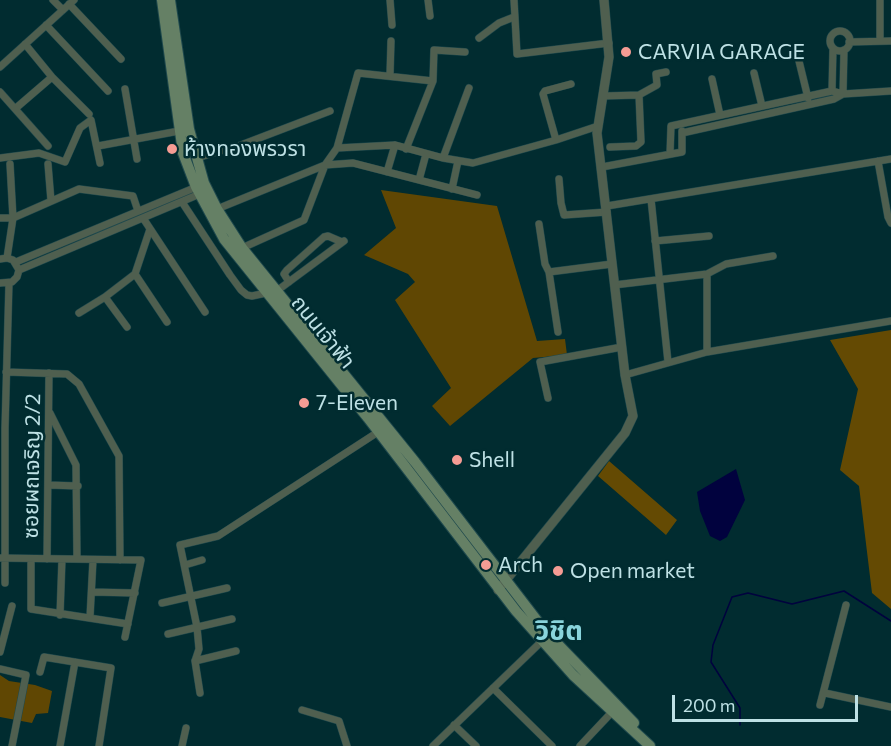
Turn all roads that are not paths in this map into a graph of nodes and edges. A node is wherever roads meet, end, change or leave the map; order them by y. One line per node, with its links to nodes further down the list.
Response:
1 (53, 0): 11 (street)
2 (162, 0): 53 (main road, ถนนเจ้าฟ้า)
3 (170, 0): 66 (main road, ถนนเจ้าฟ้า)
4 (390, 0): 15 (street)
5 (428, 0): 12 (street)
6 (514, 0): 7 (street); 13 (street)
7 (520, 0)
8 (603, 0): 21 (street)
9 (880, 0): 20 (street)
10 (72, 2): 11 (street); 27 (street)
11 (63, 10): 14 (street)
12 (430, 16)
13 (514, 17): 16 (street); 21 (street)
14 (46, 25): 22 (street); 39 (street)
15 (392, 25)
16 (479, 38)
17 (891, 41): 20 (street)
18 (391, 42): 31 (street)
19 (849, 42): 20 (street); 23 (street); 24 (street)
20 (880, 42)
21 (609, 43): 44 (street)
22 (25, 44): 28 (street); 32 (street)
23 (833, 48): 24 (street); 38 (street)
24 (844, 50): 42 (street)
25 (465, 52): 34 (street)
26 (798, 57): 45 (street)
27 (121, 59)
28 (0, 67)
29 (666, 72): 43 (street)
30 (754, 73): 46 (street)
31 (390, 75): 34 (street); 61 (street)
32 (52, 77): 47 (street); 49 (street)
33 (712, 79): 50 (street)
34 (433, 81): 62 (street)
35 (571, 84): 56 (street)
36 (468, 88): 67 (street)
37 (125, 89): 55 (street)
38 (832, 90): 42 (street); 45 (street)
39 (108, 91)
40 (891, 91): 42 (street)
41 (0, 92): 47 (street)
42 (843, 94): 45 (street)
43 (639, 95): 44 (street); 60 (street)
44 (603, 96): 52 (street)
45 (808, 100): 46 (street); 54 (street)
46 (762, 106): 50 (street)
47 (16, 108): 58 (street)
48 (330, 111): 66 (street)
49 (89, 114)
50 (720, 115): 51 (street)
51 (682, 124): 54 (street); 64 (street)
52 (598, 126): 56 (street); 76 (street)
53 (179, 132): 55 (street); 80 (main road, ถนนเจ้าฟ้า)
54 (682, 133): 64 (street)
55 (134, 139): 59 (street); 68 (street)
56 (556, 140): 70 (street)
57 (394, 145): 61 (street); 62 (street); 77 (street)
58 (48, 146)
59 (98, 146): 65 (street); 72 (street)
60 (610, 147)
61 (337, 148): 75 (street)
62 (406, 148): 63 (street)
63 (426, 154): 67 (street); 79 (street)
64 (670, 154): 76 (street)
65 (0, 158)
66 (197, 158): 80 (main road, ถนนเจ้าฟ้า)
67 (443, 158): 70 (street)
68 (137, 159)
69 (891, 159): 71 (street)
70 (458, 161): 81 (street)
71 (878, 161): 83 (street); 92 (street)
72 (99, 163)
73 (10, 164): 90 (street)
74 (48, 165): 84 (street)
75 (325, 165): 77 (street); 86 (street); 97 (street)
76 (602, 167): 87 (street)
77 (387, 172): 79 (street)
78 (559, 179): 87 (street)
79 (419, 180): 81 (street)
80 (202, 189): 85 (street); 86 (main road, ถนนเจ้าฟ้า); 88 (street); 112 (main road, ถนนเจ้าฟ้า)
81 (452, 189): 82 (street)
82 (477, 195)
83 (651, 199): 87 (street); 96 (street)
84 (51, 201): 88 (street); 90 (street)
85 (182, 202): 91 (street); 112 (street)
86 (217, 209): 97 (main road, ถนนเจ้าฟ้า)
87 (607, 209): 101 (street)
88 (138, 211): 100 (street)
89 (0, 218): 90 (street)
90 (13, 218): 99 (street)
91 (143, 218): 94 (street); 102 (street)
92 (891, 223)
93 (539, 224): 103 (street)
94 (150, 229): 104 (street); 114 (street)
95 (709, 236): 96 (street)
96 (655, 241): 106 (street)
97 (242, 248): 111 (main road, ถนนเจ้าฟ้า)
98 (773, 256): 105 (street)
99 (3, 258): 100 (street)
100 (15, 262): 102 (street)
101 (612, 264): 103 (street); 110 (street)
102 (19, 270): 109 (street)
103 (549, 272): 119 (street)
104 (135, 274): 113 (street); 117 (street)
105 (707, 274): 106 (street); 121 (street)
106 (659, 281): 110 (street); 122 (street)
107 (290, 282): 107 (street); 111 (street)
108 (0, 283): 109 (street)
109 (9, 284): 123 (street)
110 (614, 285): 120 (street)
111 (278, 290): 141 (main road, ถนนเจ้าฟ้า)
112 (266, 293): 129 (main road, ถนนเจ้าฟ้า)
113 (105, 297): 115 (street); 118 (street)
114 (205, 312)
115 (79, 313)
116 (891, 321): 121 (street)
117 (167, 322)
118 (127, 327)
119 (558, 332)
120 (622, 347): 125 (street); 126 (street)
121 (707, 351): 122 (street)
122 (668, 362): 125 (street)
123 (6, 372): 124 (street); 128 (street)
124 (49, 373): 127 (street, ซอยผถเจริญ 2/2); 138 (street)
125 (626, 375): 141 (street)
126 (548, 398)
127 (49, 411): 130 (street, ซอยผถเจริญ 2/2); 131 (street)
128 (3, 427): 132 (street)
129 (378, 432): 140 (street); 144 (main road, ถนนเจ้าฟ้า)
130 (49, 485): 131 (street); 134 (street, ซอยผถเจริญ 2/2)
131 (78, 486): 136 (street)
132 (3, 558): 133 (street); 142 (street)
133 (31, 559): 134 (street); 151 (street)
134 (47, 559): 135 (street)
135 (62, 559): 136 (street); 151 (street)
136 (77, 559): 137 (street)
137 (93, 560): 138 (street); 145 (street)
138 (120, 560): 146 (street)
139 (202, 560): 140 (street)
140 (185, 565): 147 (street)
141 (506, 580): 144 (street); 184 (main road, ถนนเจ้าฟ้า)
142 (5, 583)
143 (226, 588): 147 (street)
144 (498, 590): 158 (main road, ถนนเจ้าฟ้า)
145 (92, 592): 146 (street); 152 (street)
146 (135, 593): 154 (street)
147 (191, 596): 148 (street); 155 (street)
148 (162, 603)
149 (846, 605): 167 (street)
150 (12, 606): 160 (street)
151 (60, 615): 152 (street)
152 (90, 617): 154 (street)
153 (232, 619): 155 (street)
154 (128, 624): 157 (street)
155 (196, 627): 156 (street); 161 (street)
156 (168, 634)
157 (125, 637)
158 (542, 641): 165 (street); 171 (main road, ถนนเจ้าฟ้า)
159 (236, 651): 161 (street)
160 (0, 652)
161 (195, 661): 166 (street)
162 (75, 662): 164 (street); 175 (street); 176 (street)
163 (0, 669): 174 (street)
164 (40, 672)
165 (493, 688): 172 (street); 181 (street)
166 (200, 693)
167 (825, 693): 168 (street); 169 (street)
168 (820, 705)
169 (891, 707)
170 (302, 710): 178 (street)
171 (612, 712): 182 (street); 183 (main road, ถนนเจ้าฟ้า)
172 (454, 725): 179 (street); 180 (street)
173 (186, 728): 177 (street)
174 (12, 746)
175 (60, 746)
176 (99, 746)
177 (182, 746)
178 (347, 746)
179 (434, 746)
180 (476, 746)
181 (552, 746)
182 (580, 746)
183 (650, 746)
184 (657, 746)

